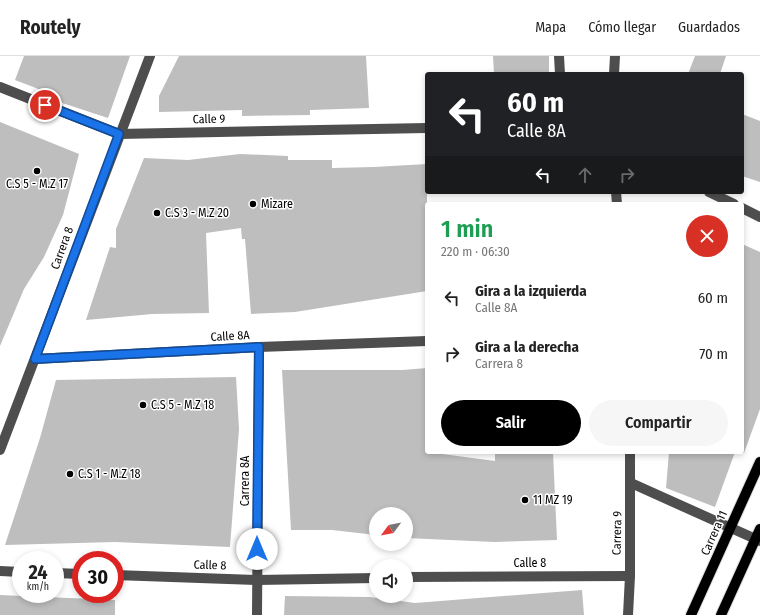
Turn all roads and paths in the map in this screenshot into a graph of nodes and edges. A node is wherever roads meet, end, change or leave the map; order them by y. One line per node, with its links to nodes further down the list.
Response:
1 (150, 56): 8 (street, Carrera 8)
2 (559, 56): 4 (street)
3 (615, 56): 5 (street)
4 (560, 72)
5 (614, 72)
6 (0, 87): 8 (street, Calle 9)
7 (425, 128): 8 (street, Calle 9)
8 (119, 134): 15 (street, Carrera 8)
9 (713, 194): 10 (street)
10 (730, 202)
11 (744, 209): 12 (street)
12 (760, 216)
13 (425, 342): 14 (street, Calle 8A)
14 (259, 347): 15 (street, Calle 8A); 30 (street, Carrera 8A)
15 (35, 359): 16 (street, Carrera 8)
16 (4, 428): 17 (street, Carrera 8)
17 (0, 450)
18 (630, 454): 20 (street, Carrera 9)
19 (760, 462): 21 (main road, Carrera 11)
20 (631, 483): 21 (street); 27 (street, Carrera 9)
21 (731, 528): 23 (street); 33 (main road, Carrera 11)
22 (760, 529): 23 (main road)
23 (758, 540): 34 (main road)
24 (0, 571): 25 (street)
25 (12, 572)
26 (124, 575): 30 (street, Calle 8)
27 (630, 576): 28 (street, Calle 8); 32 (street, Carrera 9)
28 (413, 577)
29 (369, 578): 30 (street, Calle 8)
30 (257, 580): 31 (street, Carrera 8A)
31 (257, 615)
32 (628, 615)
33 (691, 615)
34 (721, 615)

